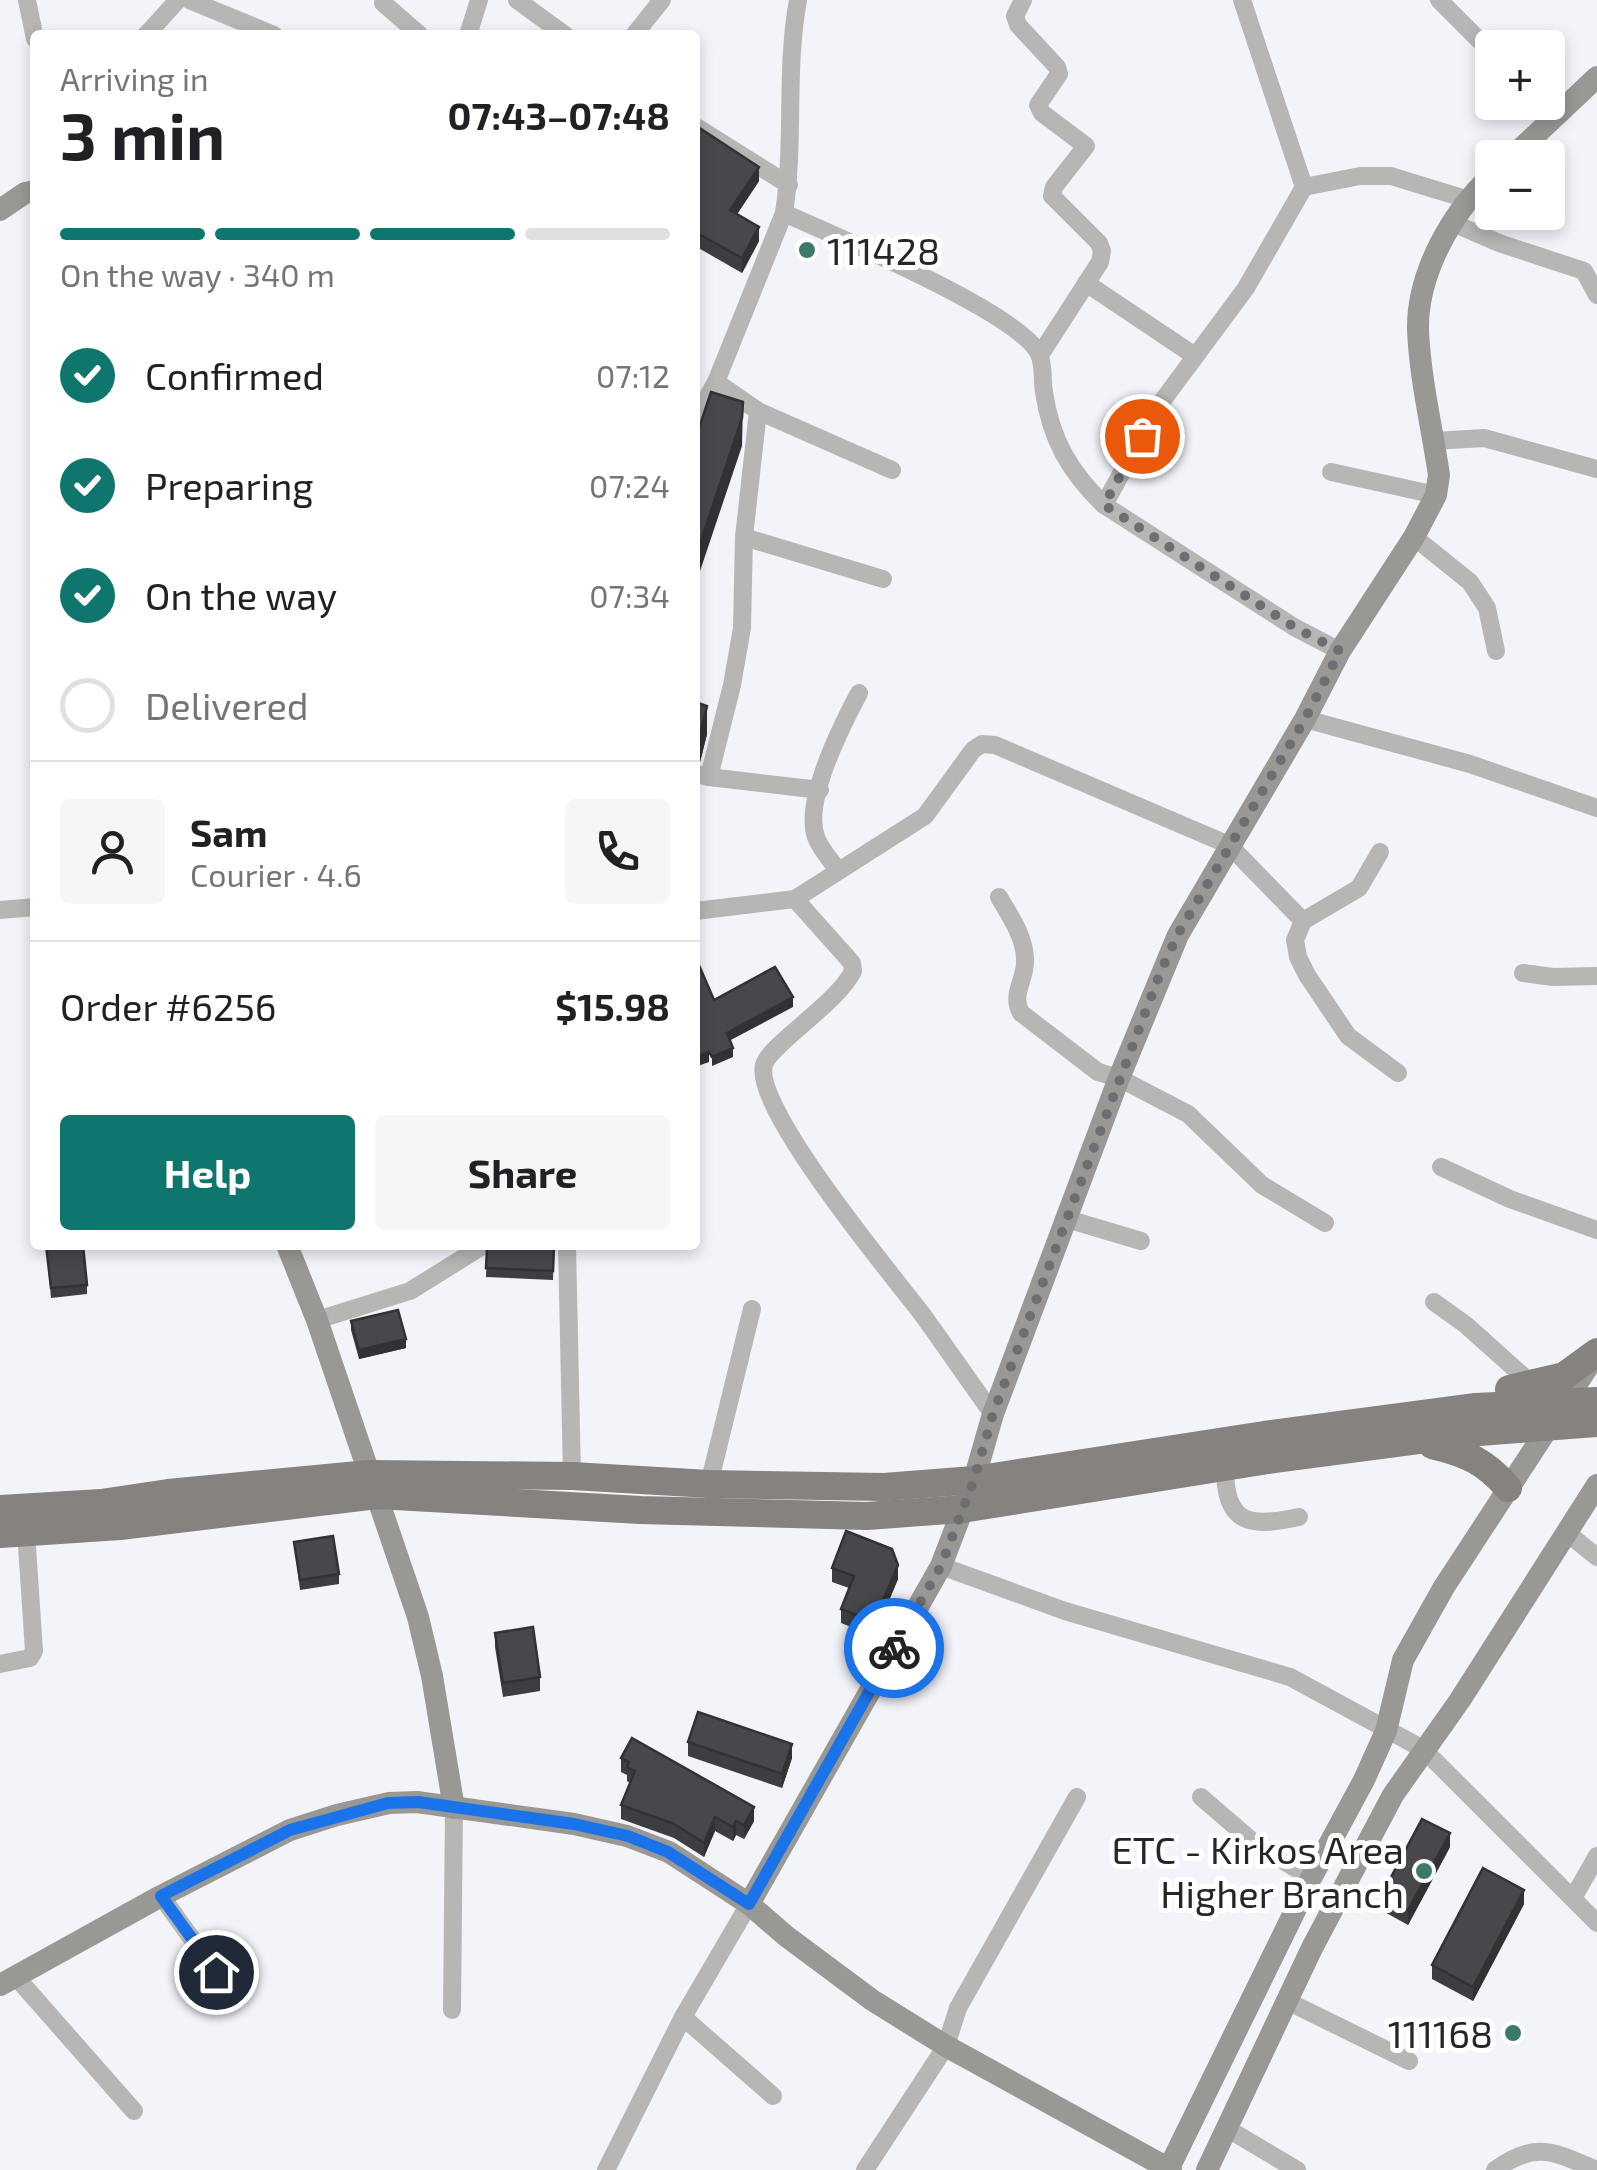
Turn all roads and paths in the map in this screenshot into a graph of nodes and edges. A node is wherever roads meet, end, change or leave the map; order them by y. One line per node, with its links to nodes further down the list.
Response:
1 (27, 0): 12 (street)
2 (178, 0): 13 (street)
3 (189, 0): 14 (street)
4 (479, 0): 16 (street)
5 (517, 0): 17 (street)
6 (662, 0): 18 (street)
7 (798, 0): 25 (street)
8 (1024, 0): 33 (street)
9 (1242, 0): 26 (street)
10 (1438, 0): 19 (street)
11 (382, 3): 15 (street)
12 (33, 30)
13 (151, 30)
14 (262, 30)
15 (414, 30)
16 (470, 30)
17 (558, 30)
18 (638, 30)
19 (1475, 36)
20 (1597, 77): 21 (street)
21 (1565, 99)
22 (1541, 120): 24 (street)
23 (700, 129): 25 (street)
24 (1525, 140)
25 (789, 185): 31 (street)
26 (1304, 187): 29 (street); 36 (street)
27 (1475, 191): 29 (street)
28 (30, 192): 30 (street)
29 (1466, 200): 32 (street)
30 (0, 210)
31 (784, 213): 35 (street); 37 (street)
32 (1452, 223): 34 (street); 40 (street)
33 (1086, 283): 35 (street); 36 (street)
34 (1597, 295)
35 (1040, 356): 45 (street)
36 (1195, 356): 45 (street)
37 (716, 382): 38 (street); 39 (street)
38 (700, 409)
39 (758, 411): 42 (street); 46 (street)
40 (1434, 441): 41 (street); 44 (street)
41 (1597, 469)
42 (892, 470)
43 (1331, 472): 44 (street)
44 (1436, 495): 47 (street)
45 (1104, 505): 49 (street)
46 (744, 537): 48 (street); 53 (street)
47 (1414, 537): 49 (street); 50 (street)
48 (883, 579)
49 (1340, 651): 52 (street)
50 (1496, 651)
51 (859, 693): 54 (street)
52 (1305, 719): 55 (street); 56 (street)
53 (702, 776): 54 (street)
54 (820, 790): 58 (street)
55 (1597, 808)
56 (1229, 844): 58 (street); 64 (street); 68 (street)
57 (1380, 852): 64 (street)
58 (838, 870): 60 (street)
59 (999, 898): 68 (street)
60 (796, 899): 63 (street); 84 (street)
61 (30, 907): 62 (street)
62 (0, 910)
63 (700, 910)
64 (1303, 921): 67 (street)
65 (1523, 973): 66 (street)
66 (1597, 976)
67 (1398, 1073)
68 (1119, 1078): 70 (street); 71 (street)
69 (1441, 1167): 72 (street)
70 (1067, 1219): 73 (street); 84 (street)
71 (1325, 1224)
72 (1597, 1230)
73 (1141, 1241)
74 (289, 1250): 79 (street)
75 (477, 1250): 79 (street)
76 (567, 1250): 89 (street)
77 (1434, 1302): 81 (street)
78 (752, 1308): 92 (street)
79 (317, 1320): 91 (street)
80 (1597, 1353): 81 (main road); 83 (street)
81 (1533, 1385): 87 (main road)
82 (1597, 1400): 83 (main road)
83 (1567, 1401): 86 (street); 87 (main road)
84 (993, 1414): 90 (street)
85 (1597, 1424): 86 (main road)
86 (1549, 1425): 87 (main road); 94 (street)
87 (1419, 1428): 88 (main road); 90 (main road); 94 (main road)
88 (1224, 1468): 96 (main road); 97 (street)
89 (572, 1476): 91 (main road); 92 (main road)
90 (974, 1480): 92 (main road); 96 (street)
91 (373, 1484): 95 (main road); 96 (main road); 99 (main road); 107 (street)
92 (708, 1484)
93 (1597, 1485): 98 (street)
94 (1508, 1488): 103 (street)
95 (0, 1509)
96 (962, 1509): 101 (street)
97 (1299, 1518)
98 (1566, 1532): 100 (street); 104 (street)
99 (13, 1533): 102 (street)
100 (1597, 1556)
101 (941, 1566): 103 (street); 112 (street)
102 (0, 1664)
103 (1386, 1730): 104 (street); 109 (street)
104 (1424, 1749): 111 (street); 116 (street)
105 (1077, 1797): 119 (street)
106 (1201, 1798): 109 (street)
107 (454, 1808): 110 (street); 112 (street); 117 (street)
108 (1597, 1856): 111 (street)
109 (1311, 1878): 126 (street)
110 (161, 1896): 114 (street); 115 (street)
111 (1573, 1898): 113 (street)
112 (749, 1904): 118 (street); 119 (street)
113 (1597, 1923)
114 (8, 1981): 122 (street)
115 (234, 1998)
116 (1287, 2001): 120 (street); 123 (street)
117 (452, 2010)
118 (684, 2017): 121 (street); 124 (street)
119 (946, 2046): 125 (street); 126 (street)
120 (1409, 2060)
121 (773, 2096)
122 (134, 2111)
123 (1228, 2129): 127 (street); 128 (street)
124 (606, 2170)
125 (865, 2170)
126 (1169, 2170)
127 (1207, 2170)
128 (1297, 2170)
129 (1494, 2170): 130 (street)
130 (1597, 2170)

